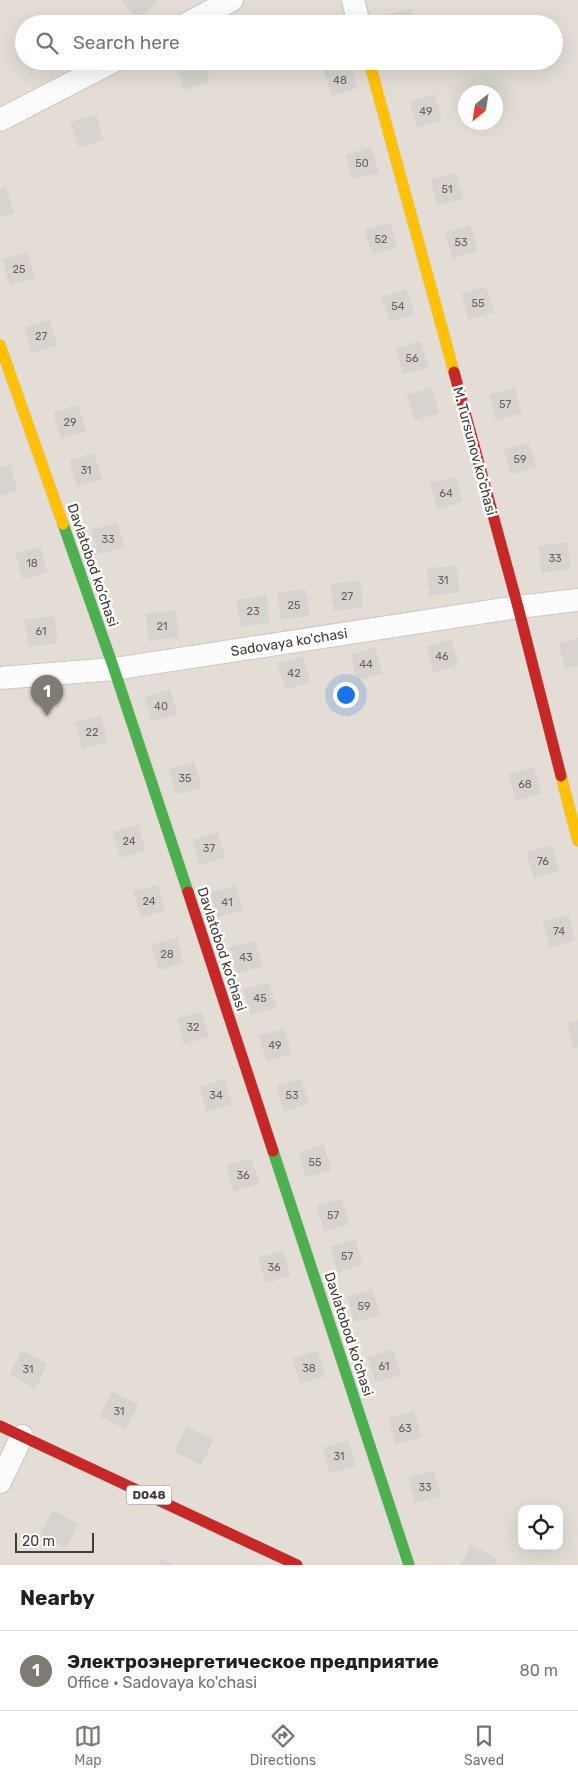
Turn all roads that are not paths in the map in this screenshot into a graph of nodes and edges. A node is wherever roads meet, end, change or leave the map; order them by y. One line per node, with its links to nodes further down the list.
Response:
1 (232, 0): 3 (street)
2 (353, 0): 4 (street)
3 (203, 15)
4 (357, 15)
5 (97, 70): 7 (street)
6 (371, 70): 10 (street, M. Tursunov ko'chasi)
7 (0, 120)
8 (0, 346): 11 (street, Davlatobod ko’chasi)
9 (578, 600): 10 (street, Sadovaya ko'chasi)
10 (518, 607): 11 (street, Sadovaya ko'chasi); 13 (street, M. Tursunov ko'chasi)
11 (114, 669): 12 (street, Sadovaya ko'chasi); 18 (street, Davlatobod ko’chasi)
12 (0, 678)
13 (578, 841)
14 (0, 1426): 15 (street, D048)
15 (22, 1436): 16 (street); 17 (street, D048)
16 (0, 1482)
17 (297, 1565)
18 (409, 1565)

